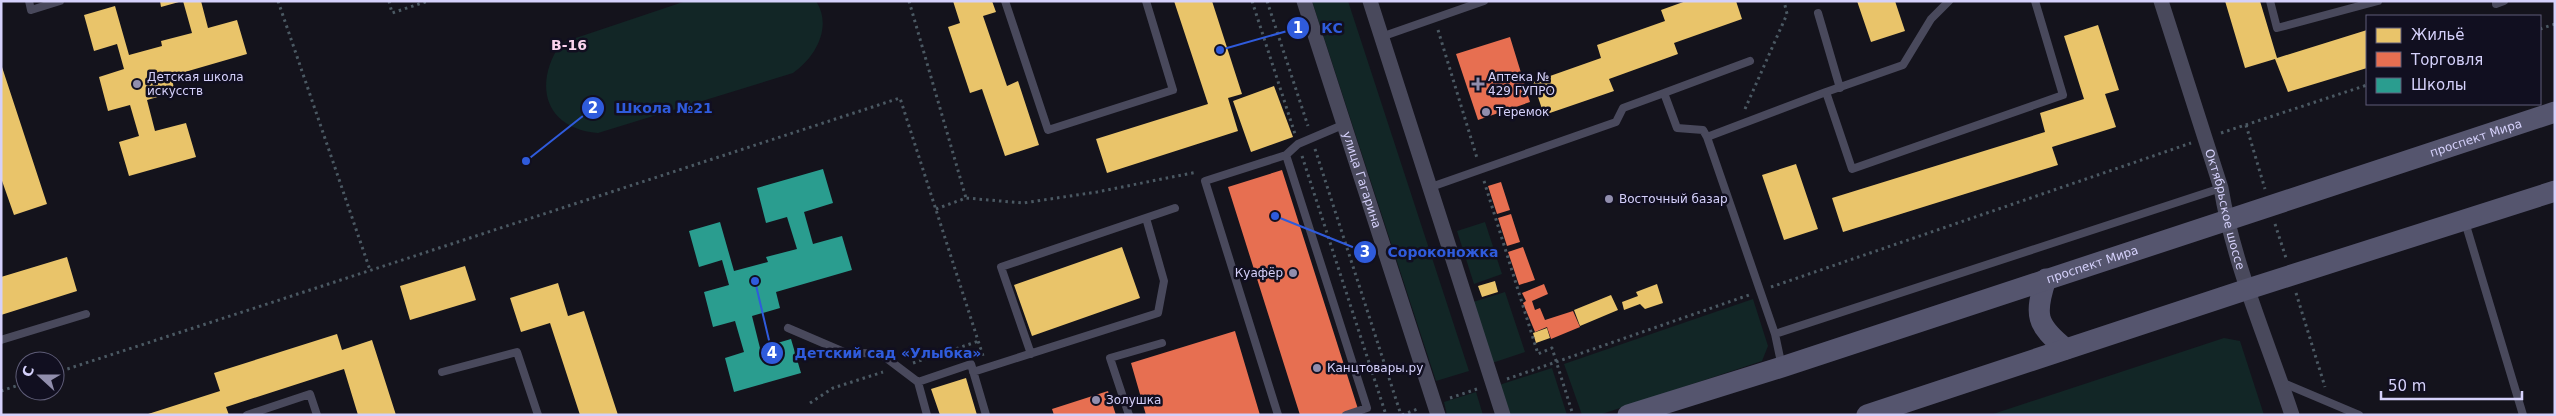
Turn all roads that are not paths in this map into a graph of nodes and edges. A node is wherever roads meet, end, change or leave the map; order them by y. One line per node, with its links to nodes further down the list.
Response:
1 (29, 1): 2 (lane)
2 (60, 1)
3 (1006, 1): 4 (lane)
4 (1146, 1)
5 (1304, 1): 22 (street, улица Гагарина)
6 (1370, 1): 16 (street)
7 (1484, 1): 16 (lane)
8 (1949, 1): 18 (lane)
9 (2035, 1): 19 (lane)
10 (2161, 1): 26 (street, Октябрьское шоссе)
11 (2270, 1): 12 (lane)
12 (2378, 1)
13 (2496, 1): 14 (lane)
14 (2504, 1)
15 (1818, 13): 18 (lane)
16 (1381, 37): 25 (street)
17 (1750, 61): 20 (lane)
18 (1840, 88): 19 (lane)
19 (1826, 92): 23 (lane)
20 (1664, 93): 23 (lane); 25 (lane)
21 (2555, 112): 30 (main road, проспект Мира)
22 (1345, 124): 24 (lane); 46 (street, улица Гагарина)
23 (1707, 137): 36 (lane)
24 (1286, 155): 55 (lane); 56 (lane)
25 (1431, 187): 57 (street)
26 (2221, 188): 30 (street, Октябрьское шоссе); 36 (lane)
27 (2555, 191): 31 (main road)
28 (1175, 208): 29 (lane)
29 (1146, 218): 40 (lane); 40 (lane)
30 (2226, 219): 32 (main road, проспект Мира); 33 (street, Октябрьское шоссе)
31 (2465, 220): 33 (main road); 61 (lane)
32 (2046, 279): 39 (main road); 41 (main road, проспект Мира)
33 (2248, 289): 39 (main road); 45 (street, Октябрьское шоссе)
34 (86, 314): 37 (lane)
35 (788, 328): 44 (lane)
36 (1775, 334): 41 (lane)
37 (1, 340)
38 (1162, 343): 54 (lane)
39 (2066, 349): 48 (main road)
40 (1031, 354): 43 (lane)
41 (1782, 367): 47 (main road, проспект Мира)
42 (442, 372): 51 (lane)
43 (973, 372): 44 (lane); 53 (lane)
44 (918, 382): 52 (lane)
45 (2281, 382): 59 (street, Октябрьское шоссе); 60 (lane)
46 (1437, 409)
47 (1661, 409): 58 (main road, проспект Мира)
48 (1868, 414)
49 (247, 415): 50 (lane)
50 (318, 415)
51 (538, 415)
52 (927, 415)
53 (986, 415)
54 (1129, 415)
55 (1278, 415)
56 (1346, 415)
57 (1503, 415)
58 (1628, 415)
59 (2292, 415)
60 (2359, 415)
61 (2523, 415)

